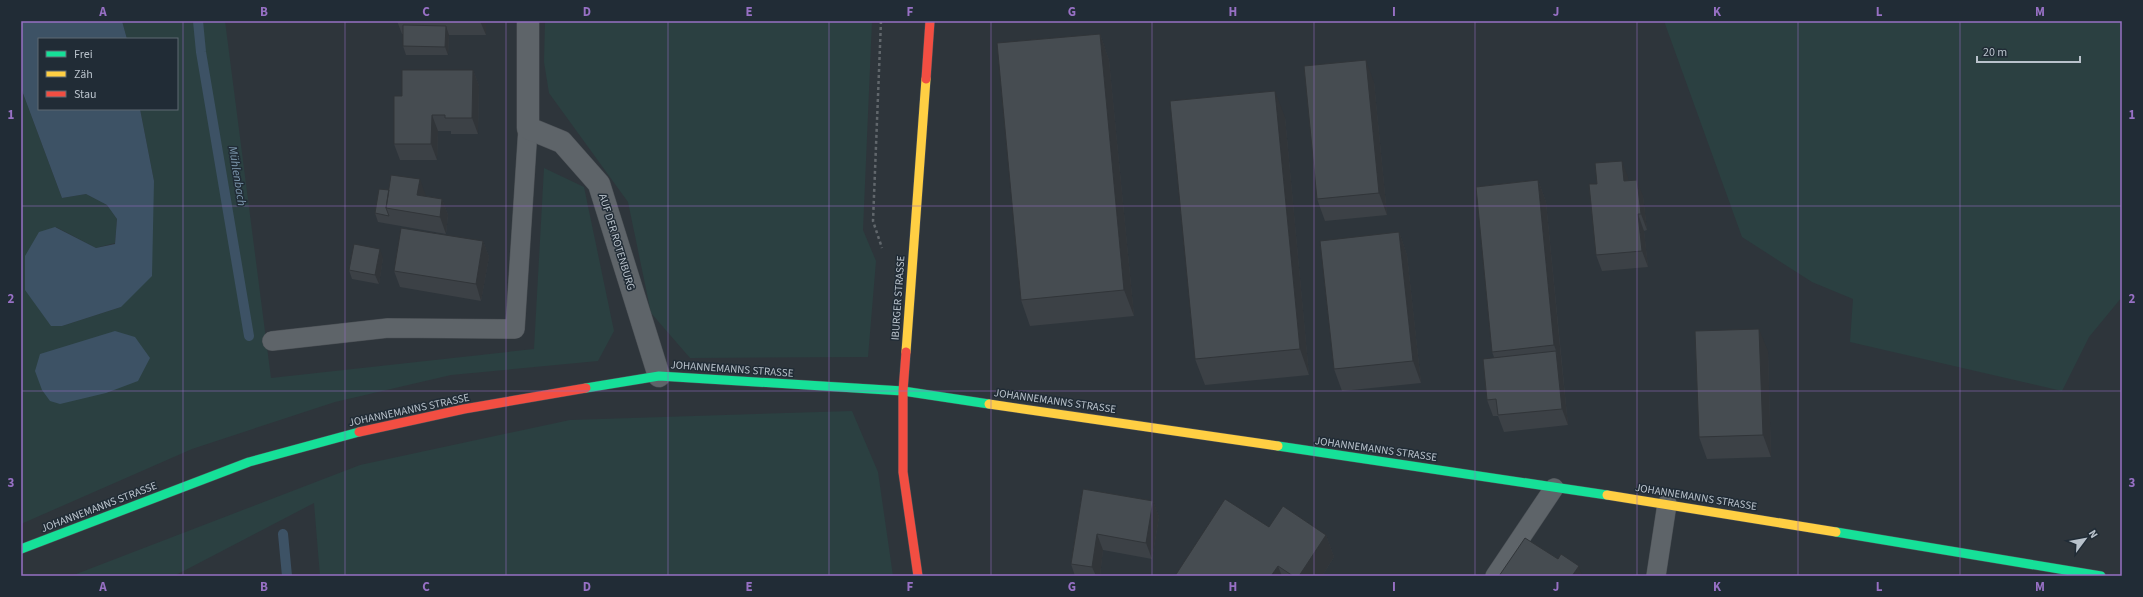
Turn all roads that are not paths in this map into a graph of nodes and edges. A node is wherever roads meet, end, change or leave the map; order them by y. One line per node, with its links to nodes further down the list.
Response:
1 (528, 21): 3 (street)
2 (930, 21): 6 (street, IBURGER STRASSE)
3 (528, 128): 4 (lane); 5 (street, AUF DER ROTENBURG)
4 (272, 342)
5 (659, 376): 6 (street, JOHANNEMANNS STRASSE); 9 (street, JOHANNEMANNS STRASSE)
6 (903, 391): 7 (street, JOHANNEMANNS STRASSE); 10 (street, IBURGER STRASSE)
7 (1554, 488): 8 (street, JOHANNEMANNS STRASSE); 11 (lane)
8 (1667, 504): 12 (lane); 13 (street, JOHANNEMANNS STRASSE)
9 (21, 549)
10 (918, 576)
11 (1495, 576)
12 (1656, 576)
13 (2101, 576)

